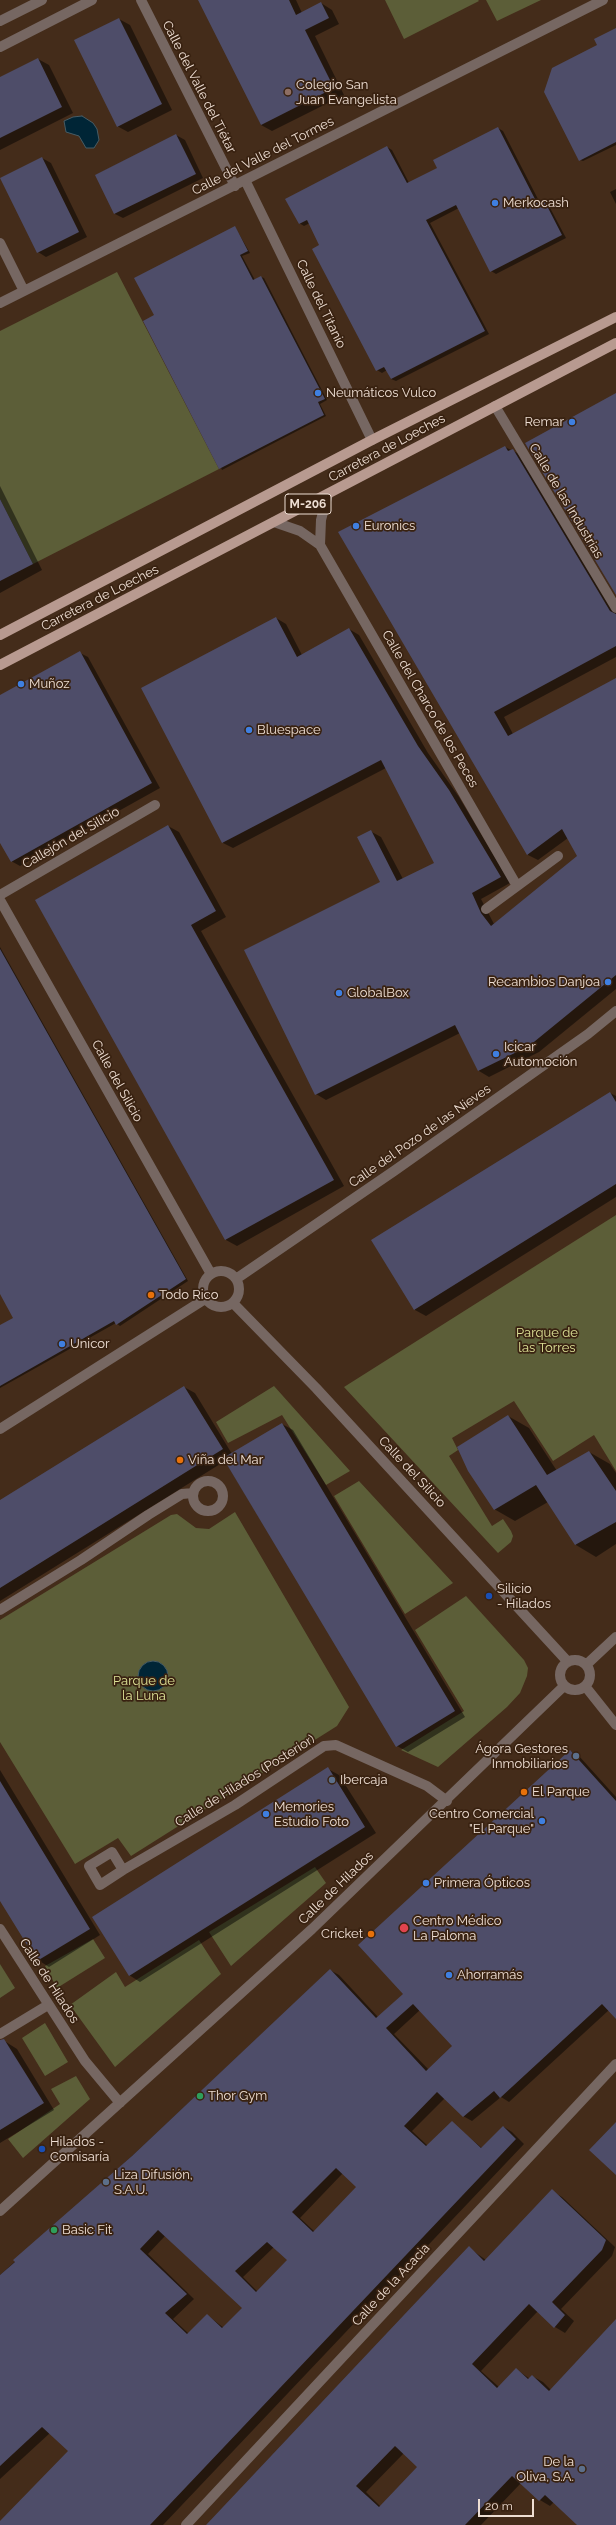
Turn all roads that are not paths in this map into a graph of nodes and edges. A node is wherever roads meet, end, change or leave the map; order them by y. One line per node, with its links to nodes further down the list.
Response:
1 (42, 0): 5 (street)
2 (92, 0): 6 (street)
3 (140, 0): 8 (street, Calle del Valle del Tiétar)
4 (604, 0): 7 (street, Calle del Valle del Tormes)
5 (0, 21)
6 (0, 47)
7 (245, 180): 8 (street, Calle del Valle del Tormes); 15 (street, Calle del Titanio)
8 (235, 186): 10 (street, Calle del Valle del Tormes)
9 (0, 243): 10 (street)
10 (24, 291): 11 (street, Calle del Valle del Tormes)
11 (0, 303)
12 (616, 317): 15 (main road, Carretera de Loeches / M-206)
13 (616, 343): 14 (main road, Carretera de Loeches / M-206)
14 (495, 406): 16 (main road, Carretera de Loeches / M-206); 19 (street, Calle de las Industrias)
15 (372, 440): 20 (main road, Carretera de Loeches / M-206)
16 (328, 494): 17 (main road, Carretera de Loeches / M-206); 18 (street)
17 (274, 522): 18 (street, Calle del Charco de los Peces); 21 (main road, Carretera de Loeches / M-206)
18 (320, 545): 24 (street, Calle del Charco de los Peces)
19 (616, 608)
20 (0, 635)
21 (0, 665)
22 (155, 805): 25 (street, Callejón del Silicio)
23 (558, 856): 24 (street)
24 (517, 886): 27 (street)
25 (0, 895)
26 (0, 900): 29 (street, Calle del Silicio)
27 (486, 909)
28 (616, 1011): 30 (street, Calle del Pozo de las Nieves)
29 (211, 1274): 30 (street); 31 (street)
30 (236, 1279): 32 (street)
31 (205, 1299): 32 (street); 33 (street)
32 (233, 1303): 37 (street, Calle del Silicio)
33 (0, 1429)
34 (193, 1493): 35 (street)
35 (0, 1610)
36 (616, 1637): 38 (street)
37 (568, 1662): 38 (street); 39 (street)
38 (586, 1665): 40 (street)
39 (564, 1686): 40 (street); 42 (street, Calle de Hilados)
40 (585, 1686): 41 (street)
41 (616, 1725)
42 (447, 1801): 43 (street, Calle de Hilados (Posterior)); 48 (street, Calle de Hilados)
43 (123, 1870)
44 (0, 1929): 45 (street, Calle de Hilados)
45 (48, 2005): 46 (street); 48 (street, Calle de Hilados)
46 (0, 2034)
47 (616, 2064): 50 (street, Calle de la Acacia)
48 (120, 2103): 49 (street, Calle de Hilados)
49 (0, 2211)
50 (186, 2525)

